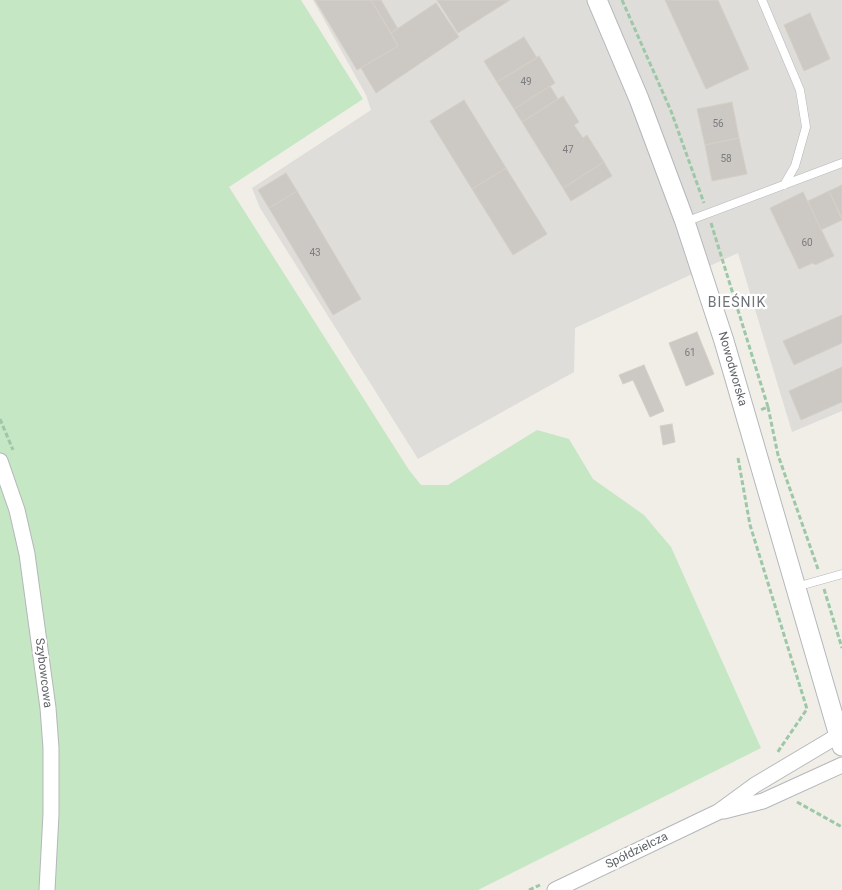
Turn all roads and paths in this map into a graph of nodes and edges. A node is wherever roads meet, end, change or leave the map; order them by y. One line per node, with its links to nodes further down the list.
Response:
1 (597, 0): 5 (street, Nowodworska)
2 (762, 0): 4 (lane)
3 (842, 163): 4 (lane)
4 (784, 185): 5 (lane)
5 (686, 222): 11 (street, Nowodworska)
6 (768, 407): 10 (path)
7 (737, 453): 14 (path)
8 (0, 461): 20 (street, Szybowcowa)
9 (842, 574): 10 (lane)
10 (821, 580): 11 (lane); 12 (path)
11 (795, 587): 13 (street, Nowodworska)
12 (842, 648)
13 (841, 741): 17 (street, Spółdzielcza)
14 (773, 759)
15 (842, 764): 17 (street, Spółdzielcza)
16 (794, 800): 18 (path)
17 (718, 812): 19 (street, Spółdzielcza)
18 (842, 827)
19 (551, 886): 21 (path)
20 (47, 890)
21 (530, 890)

